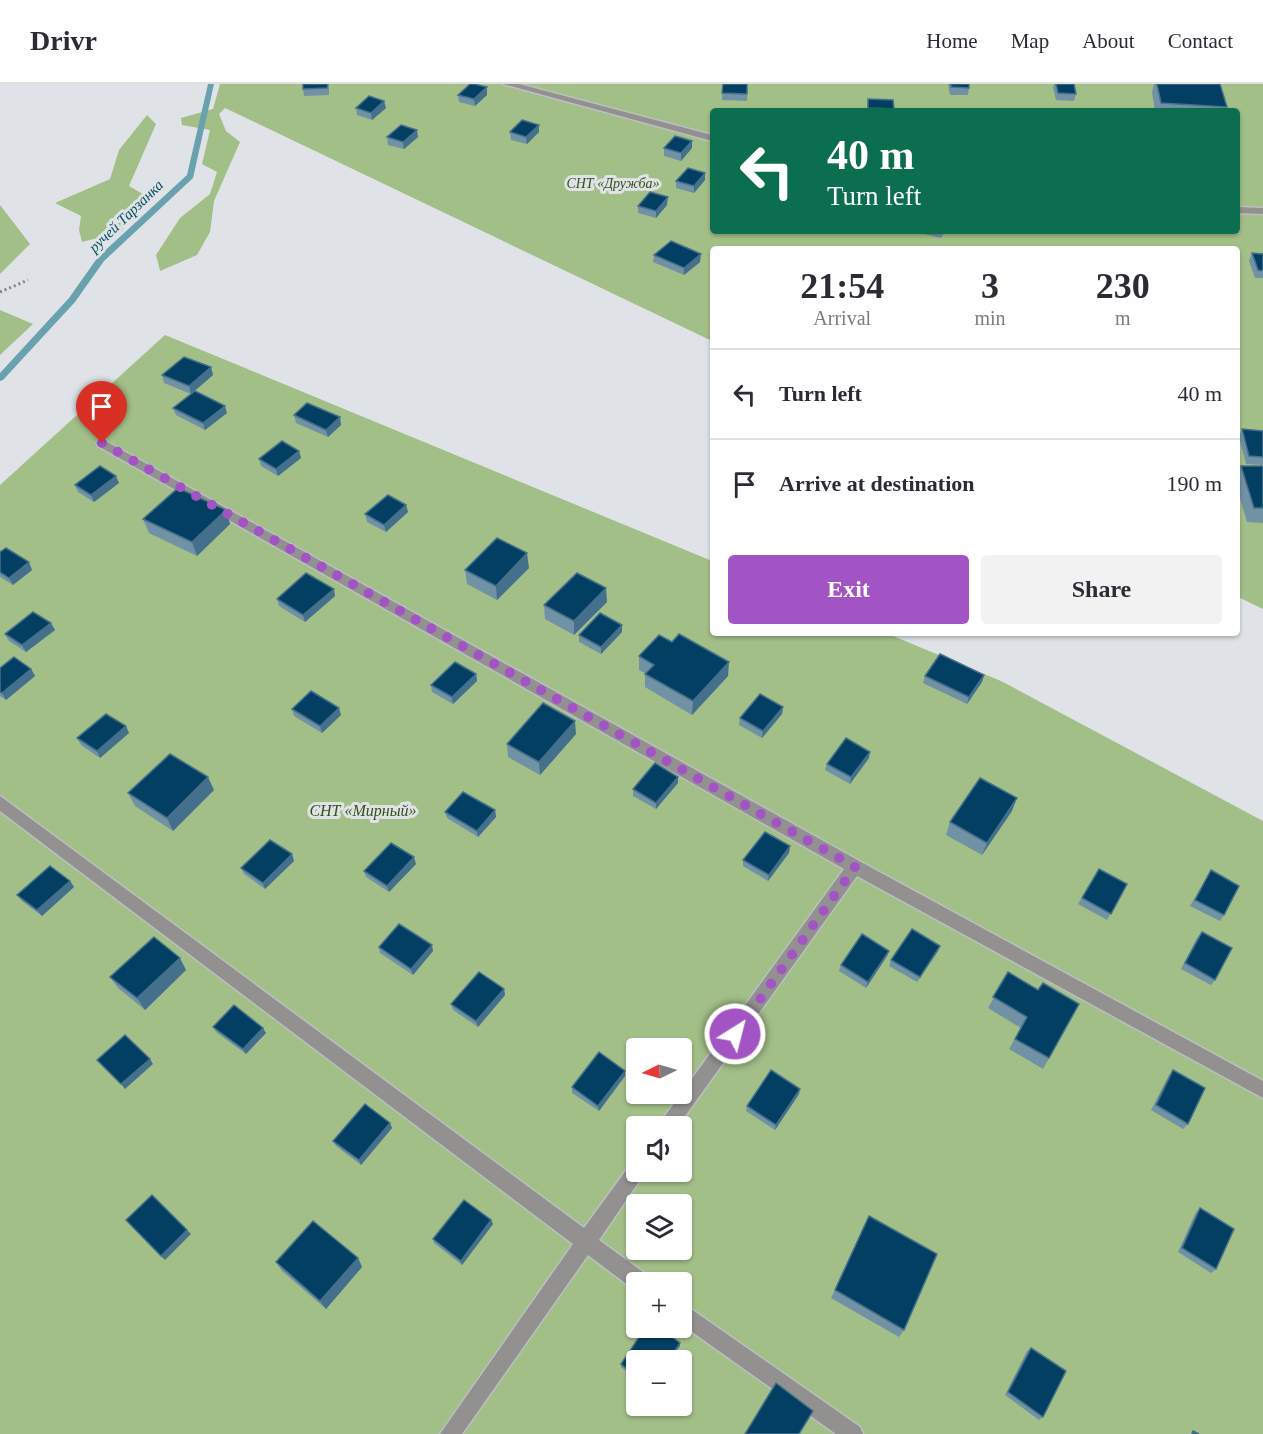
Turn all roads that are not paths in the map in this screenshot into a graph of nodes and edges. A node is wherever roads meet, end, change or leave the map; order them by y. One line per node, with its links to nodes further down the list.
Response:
1 (508, 84): 2 (lane)
2 (710, 137)
3 (1240, 210): 4 (lane)
4 (1263, 211)
5 (102, 443): 7 (lane)
6 (0, 802): 11 (lane)
7 (855, 867): 8 (lane); 9 (lane)
8 (1263, 1090)
9 (675, 1116)
10 (627, 1182): 11 (lane)
11 (584, 1243): 12 (lane); 14 (lane)
12 (626, 1272)
13 (692, 1320): 15 (lane)
14 (450, 1434)
15 (853, 1434)

